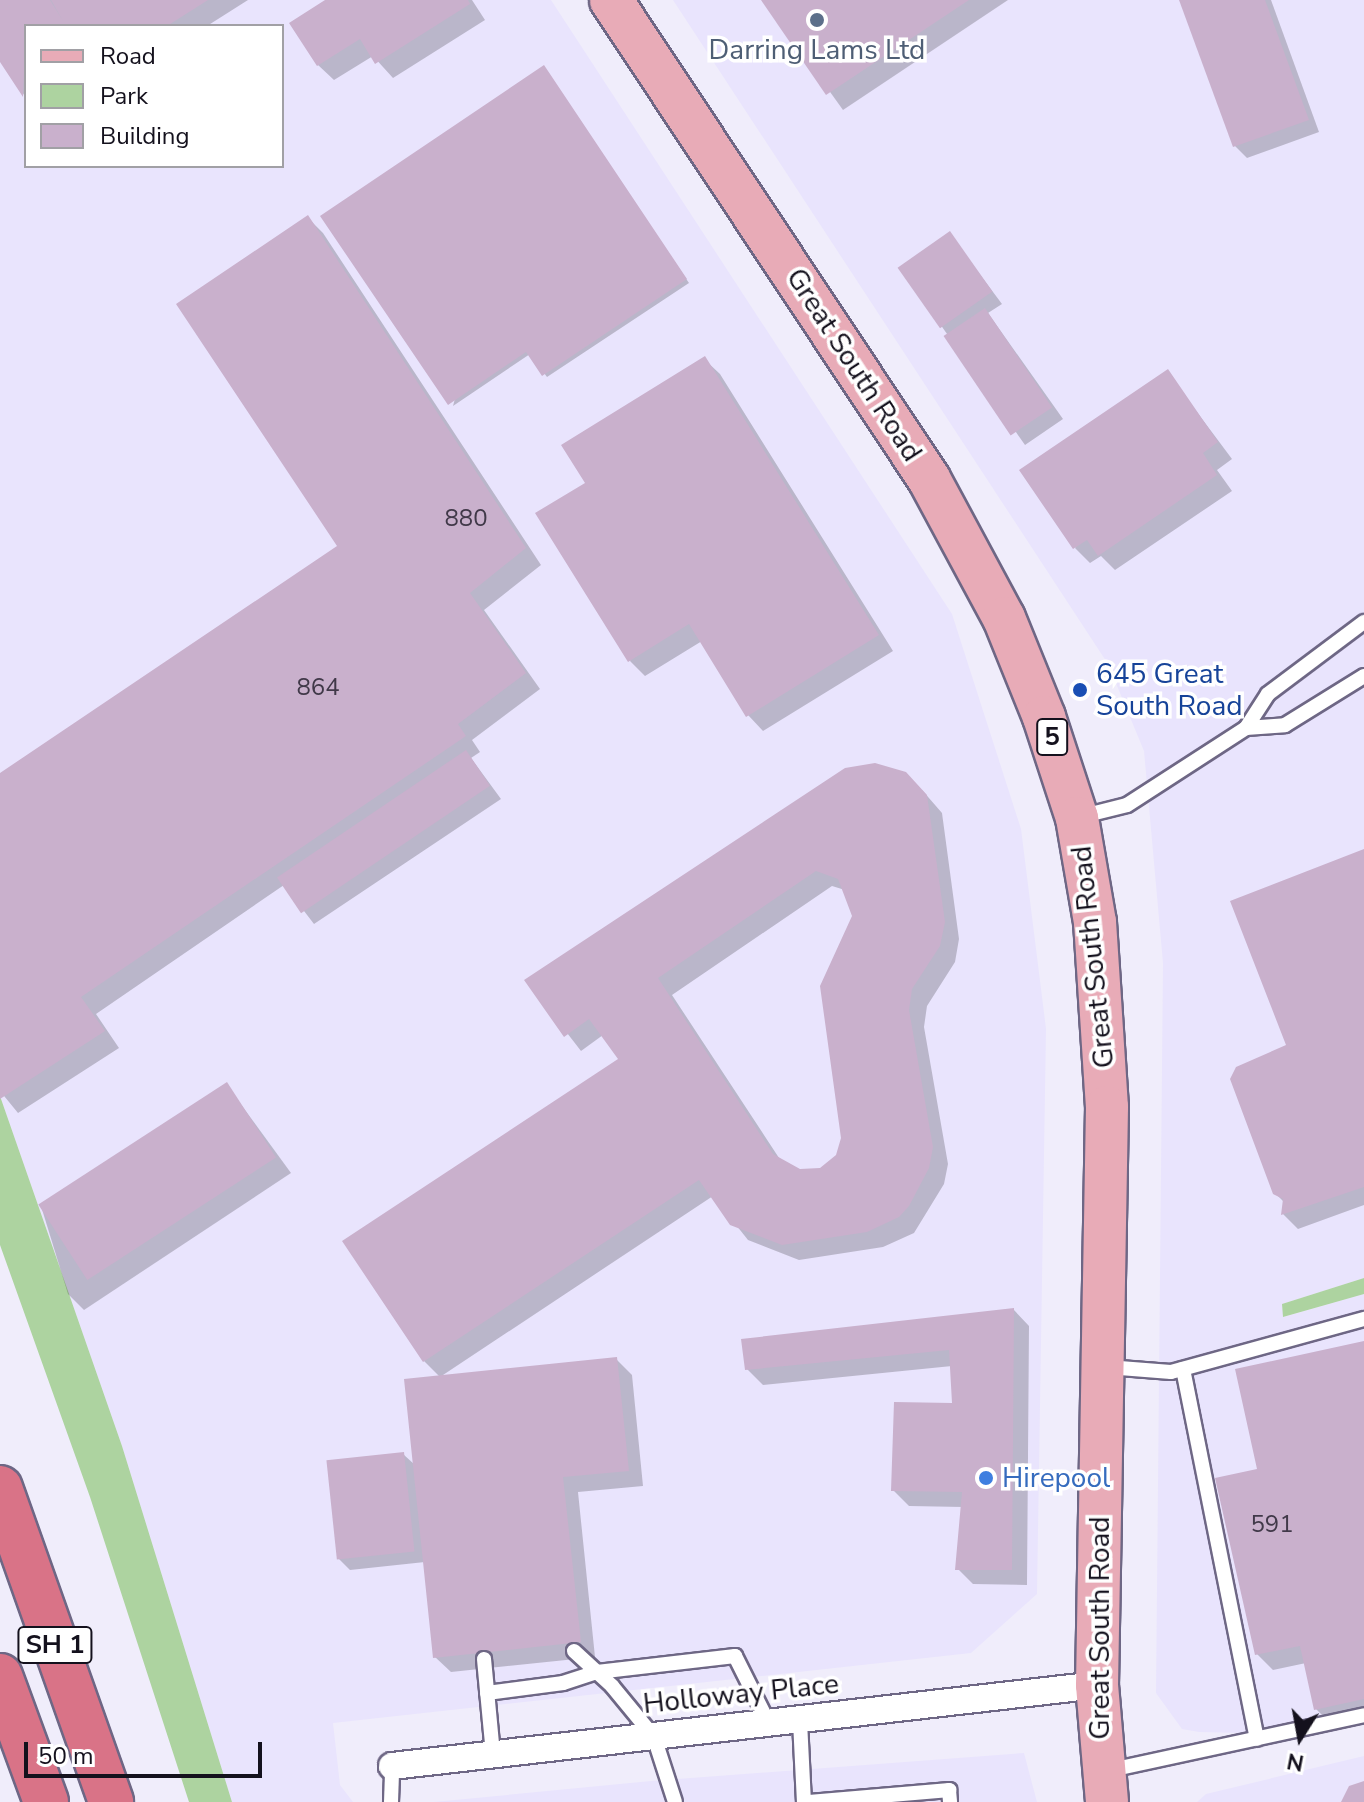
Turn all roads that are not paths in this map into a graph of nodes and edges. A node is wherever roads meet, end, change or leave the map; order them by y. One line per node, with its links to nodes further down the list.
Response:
1 (611, 0): 5 (main road, Great South Road / 5)
2 (1364, 622): 4 (lane)
3 (1364, 676): 4 (lane)
4 (1246, 728): 5 (lane)
5 (1077, 818): 7 (main road, Great South Road / 5)
6 (1364, 1319): 8 (lane)
7 (1103, 1366): 8 (lane); 14 (main road, Great South Road / 5)
8 (1183, 1369): 20 (lane)
9 (0, 1488): 25 (highway, SH 1)
10 (574, 1651): 12 (lane)
11 (484, 1659): 15 (lane)
12 (597, 1672): 15 (lane); 18 (lane); 19 (lane)
13 (0, 1676): 24 (highway, SH 1)
14 (1097, 1685): 17 (street, Holloway Place); 23 (main road, Great South Road / 5)
15 (487, 1693): 21 (lane)
16 (1364, 1715): 20 (lane)
17 (800, 1721): 18 (street, Holloway Place); 28 (lane)
18 (769, 1724): 19 (street, Holloway Place)
19 (654, 1737): 21 (street, Holloway Place); 27 (lane)
20 (1257, 1739): 23 (lane)
21 (493, 1754): 22 (street, Holloway Place)
22 (392, 1766): 26 (lane)
23 (1105, 1787)
24 (46, 1802)
25 (111, 1802)
26 (391, 1802)
27 (675, 1802)
28 (807, 1802): 29 (lane)
29 (950, 1802)

